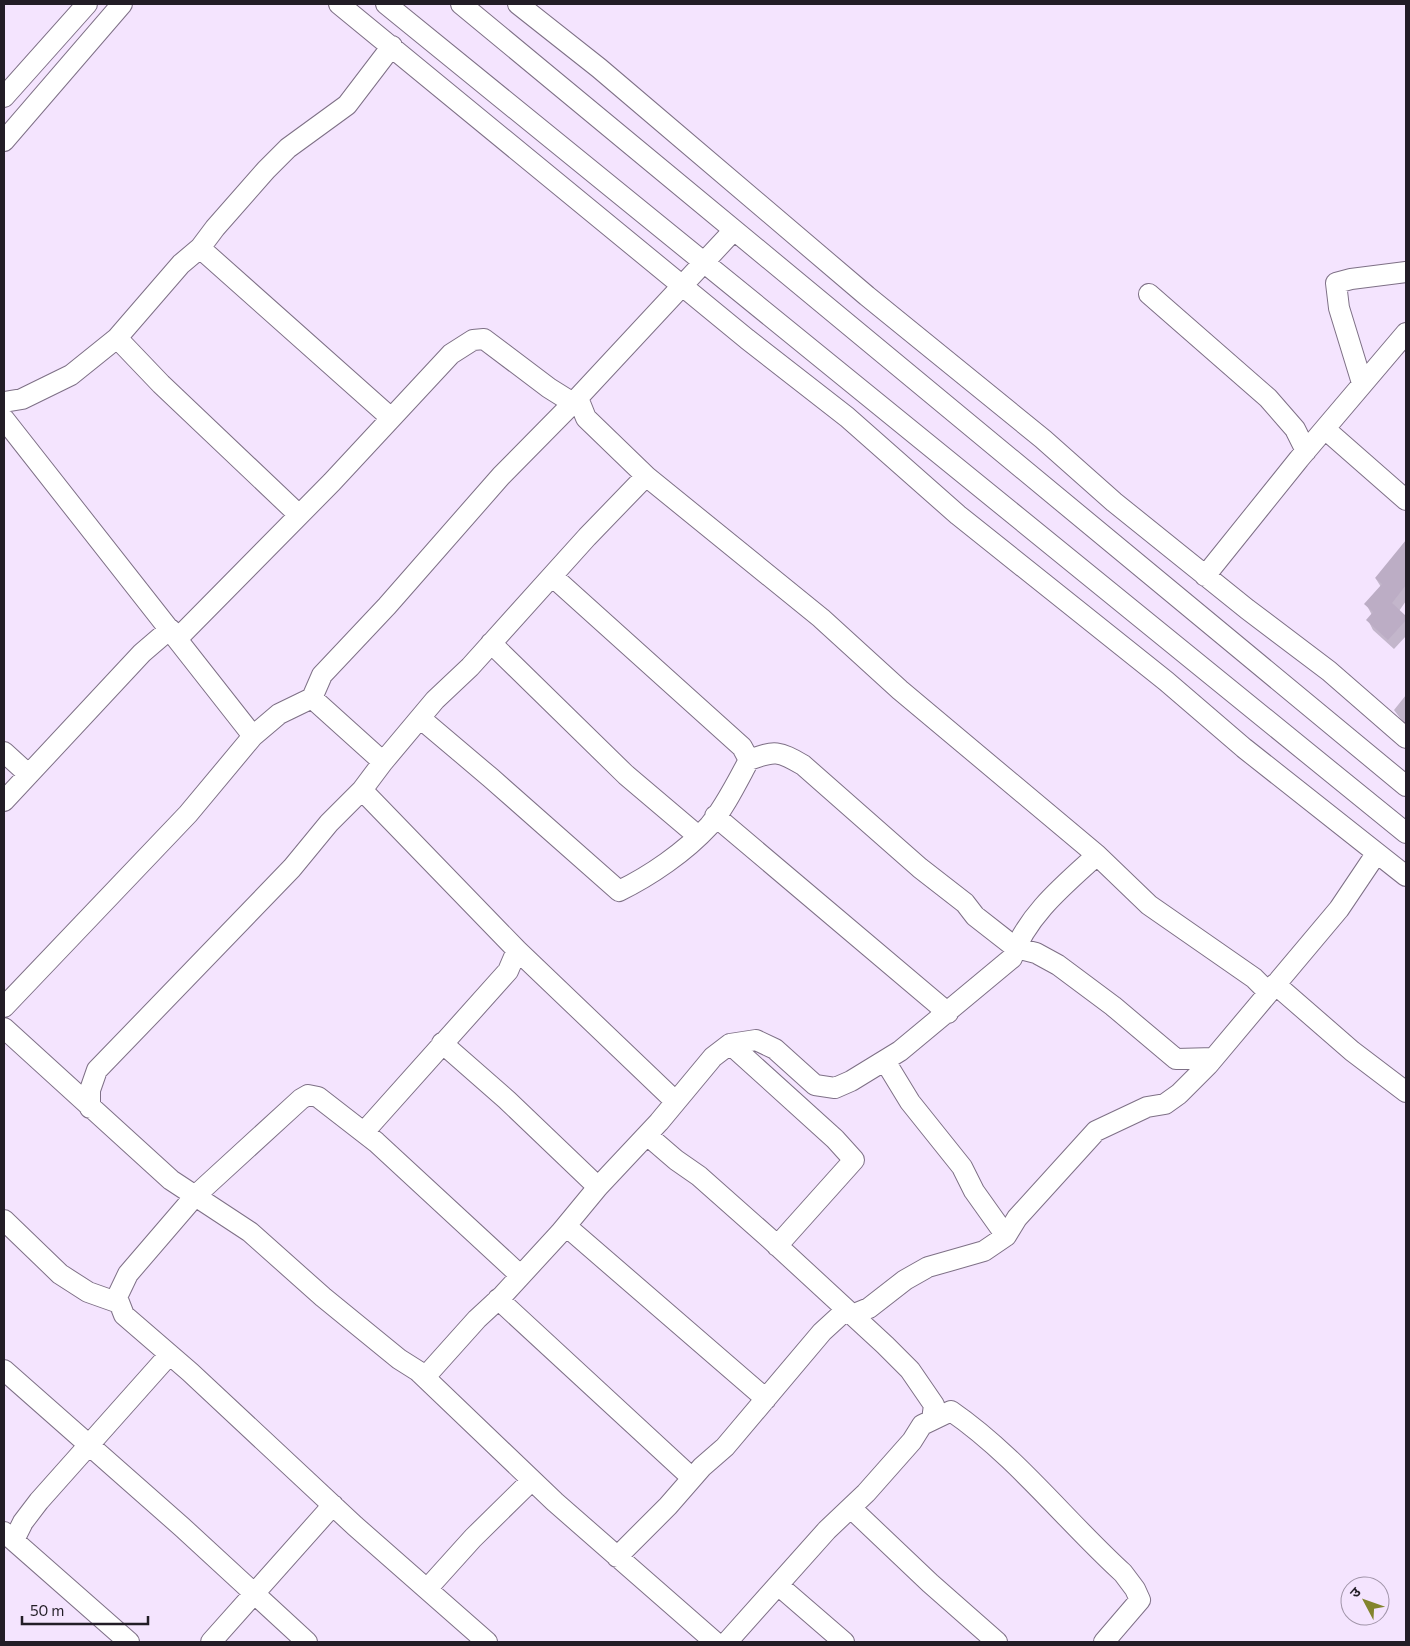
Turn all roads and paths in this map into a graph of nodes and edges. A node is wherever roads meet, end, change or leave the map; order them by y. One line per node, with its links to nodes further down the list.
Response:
1 (87, 4): 8 (street)
2 (122, 4): 9 (street)
3 (339, 4): 7 (street)
4 (386, 4): 12 (street)
5 (461, 4): 10 (street)
6 (518, 4): 29 (street)
7 (392, 46): 11 (street); 14 (street)
8 (4, 97)
9 (4, 140)
10 (734, 230): 12 (street); 40 (street)
11 (200, 248): 16 (street); 21 (street)
12 (703, 261): 14 (street); 44 (street)
13 (1406, 272): 18 (street)
14 (682, 285): 19 (street); 47 (street)
15 (1149, 294): 24 (street)
16 (117, 338): 20 (street); 27 (street)
17 (1405, 338): 18 (street)
18 (1362, 383): 23 (street)
19 (575, 400): 21 (street); 25 (street); 32 (street)
20 (4, 402)
21 (391, 418): 27 (street)
22 (4, 419): 30 (street)
23 (1324, 429): 24 (street); 26 (street)
24 (1306, 451): 29 (street)
25 (646, 476): 28 (street); 46 (street)
26 (1406, 500)
27 (298, 515): 30 (street)
28 (552, 576): 31 (street); 37 (street)
29 (1205, 576): 35 (street)
30 (174, 634): 34 (street); 39 (street)
31 (490, 643): 33 (street); 45 (street)
32 (312, 698): 34 (street); 38 (street)
33 (420, 718): 38 (street); 45 (street)
34 (254, 736): 52 (street)
35 (1406, 738)
36 (4, 752): 39 (street)
37 (749, 760): 43 (street); 49 (street)
38 (383, 762): 41 (street)
39 (28, 774): 42 (street)
40 (1406, 786)
41 (362, 790): 50 (street); 61 (street)
42 (4, 801)
43 (715, 816): 45 (street); 53 (street)
44 (1406, 834)
45 (698, 836)
46 (1097, 854): 49 (street); 51 (street)
47 (1376, 854): 48 (street); 51 (street)
48 (1406, 876)
49 (1016, 948): 53 (street); 57 (street)
50 (517, 950): 55 (street); 60 (street)
51 (1271, 988): 57 (street); 59 (street)
52 (4, 1007)
53 (948, 1013): 58 (street)
54 (4, 1028): 61 (street)
55 (442, 1043): 62 (street); 64 (street)
56 (730, 1044): 58 (street); 60 (street); 69 (street)
57 (1214, 1058): 68 (street)
58 (885, 1061): 68 (street)
59 (1406, 1092)
60 (675, 1101): 63 (street)
61 (90, 1108): 65 (street)
62 (364, 1132): 65 (street); 70 (street)
63 (647, 1135): 64 (street); 69 (street)
64 (598, 1187): 67 (street)
65 (195, 1196): 72 (street); 76 (street)
66 (4, 1220): 72 (street)
67 (566, 1226): 70 (street); 77 (street)
68 (1006, 1236): 73 (street)
69 (777, 1246): 73 (street)
70 (520, 1275): 71 (street)
71 (498, 1299): 76 (street); 80 (street)
72 (119, 1303): 74 (street)
73 (849, 1312): 77 (street); 78 (street)
74 (169, 1355): 79 (street); 82 (street)
75 (4, 1370): 79 (street)
76 (425, 1377): 81 (street)
77 (766, 1399): 80 (street)
78 (932, 1420): 83 (street); 97 (street)
79 (88, 1445): 84 (street); 88 (street)
80 (692, 1478): 85 (street)
81 (532, 1480): 85 (street); 87 (street)
82 (333, 1505): 87 (street); 88 (street)
83 (851, 1508): 86 (street); 96 (street)
84 (9, 1536): 89 (street)
85 (618, 1557): 93 (street)
86 (778, 1585): 94 (street); 95 (street)
87 (427, 1589): 92 (street)
88 (254, 1592): 90 (street); 91 (street)
89 (129, 1642)
90 (211, 1642)
91 (307, 1642)
92 (487, 1642)
93 (715, 1642)
94 (727, 1642)
95 (844, 1642)
96 (997, 1642)
97 (1104, 1642)

